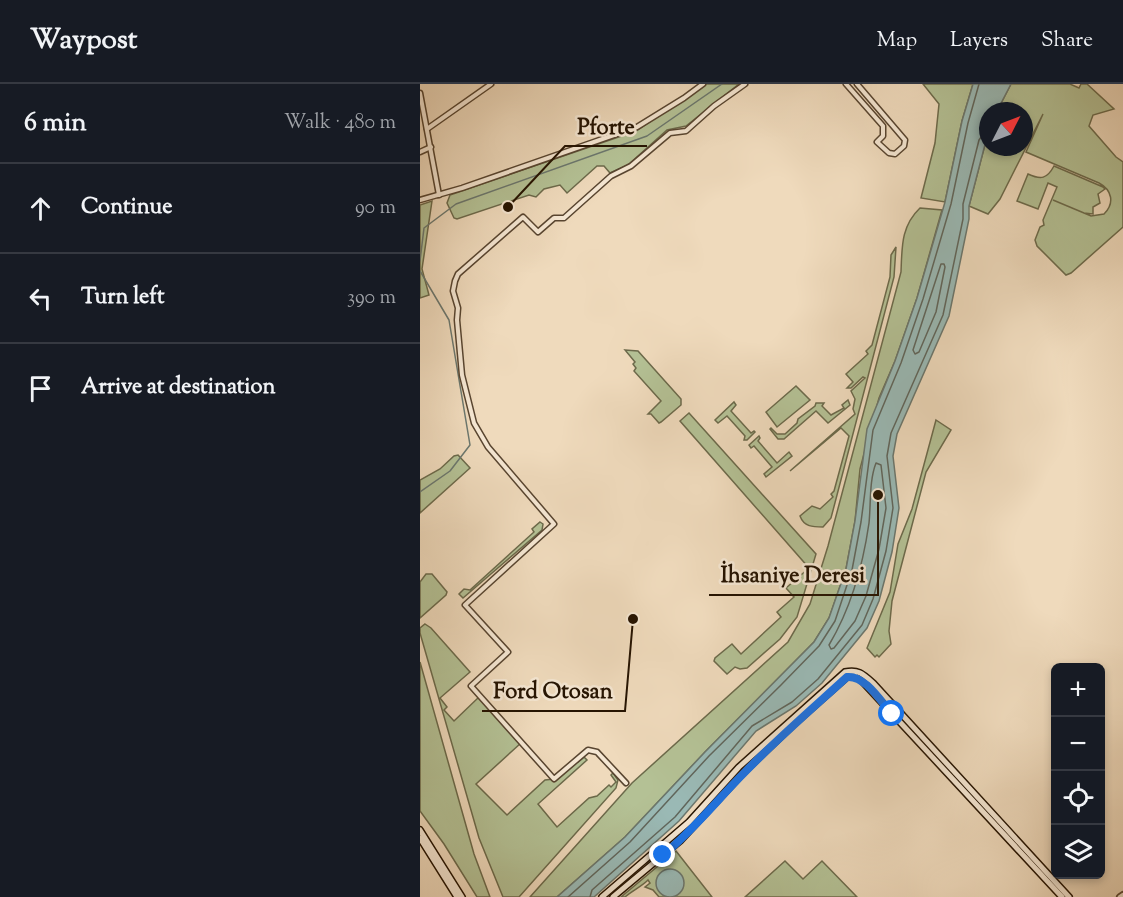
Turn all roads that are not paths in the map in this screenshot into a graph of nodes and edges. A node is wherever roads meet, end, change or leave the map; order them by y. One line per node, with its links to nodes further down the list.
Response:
1 (491, 84): 8 (street)
2 (704, 84): 11 (street)
3 (745, 84): 13 (street)
4 (846, 84): 5 (street)
5 (857, 84)
6 (420, 93): 7 (street)
7 (421, 104): 8 (street)
8 (427, 129): 9 (street)
9 (431, 147): 10 (street); 11 (street)
10 (420, 152)
11 (439, 195): 12 (street)
12 (420, 200)
13 (626, 783)
14 (420, 830): 17 (main road)
15 (420, 838): 16 (main road)
16 (457, 897)
17 (462, 897)
18 (602, 897): 21 (main road)
19 (613, 897): 20 (main road)
20 (1062, 897)
21 (1069, 897)

